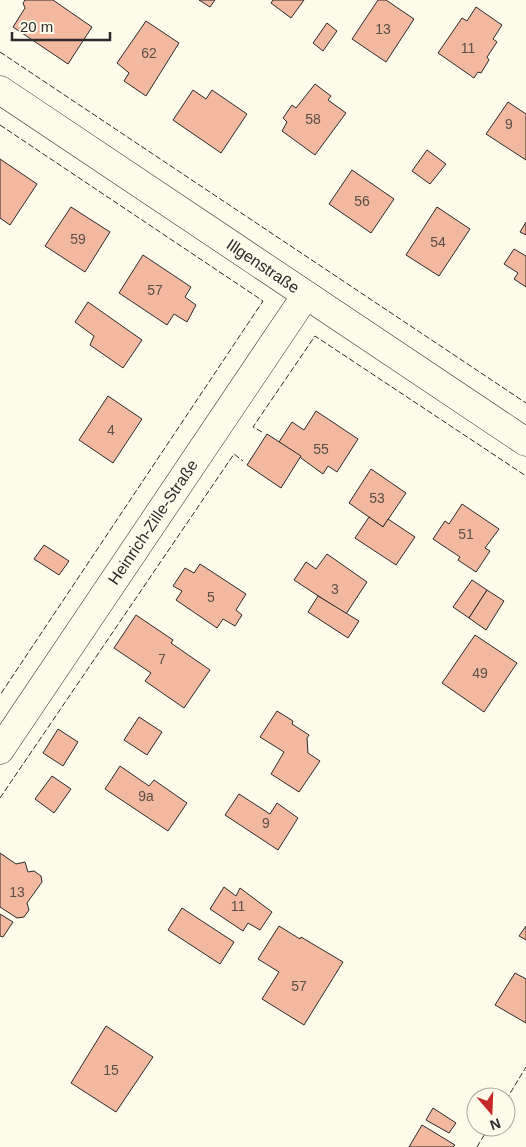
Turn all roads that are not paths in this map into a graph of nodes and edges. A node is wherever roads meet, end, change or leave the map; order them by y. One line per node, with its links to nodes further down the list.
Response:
1 (0, 90): 2 (street, Illgenstraße)
2 (306, 296): 3 (street, Illgenstraße); 4 (street, Heinrich-Zille-Straße)
3 (526, 442)
4 (0, 750)

